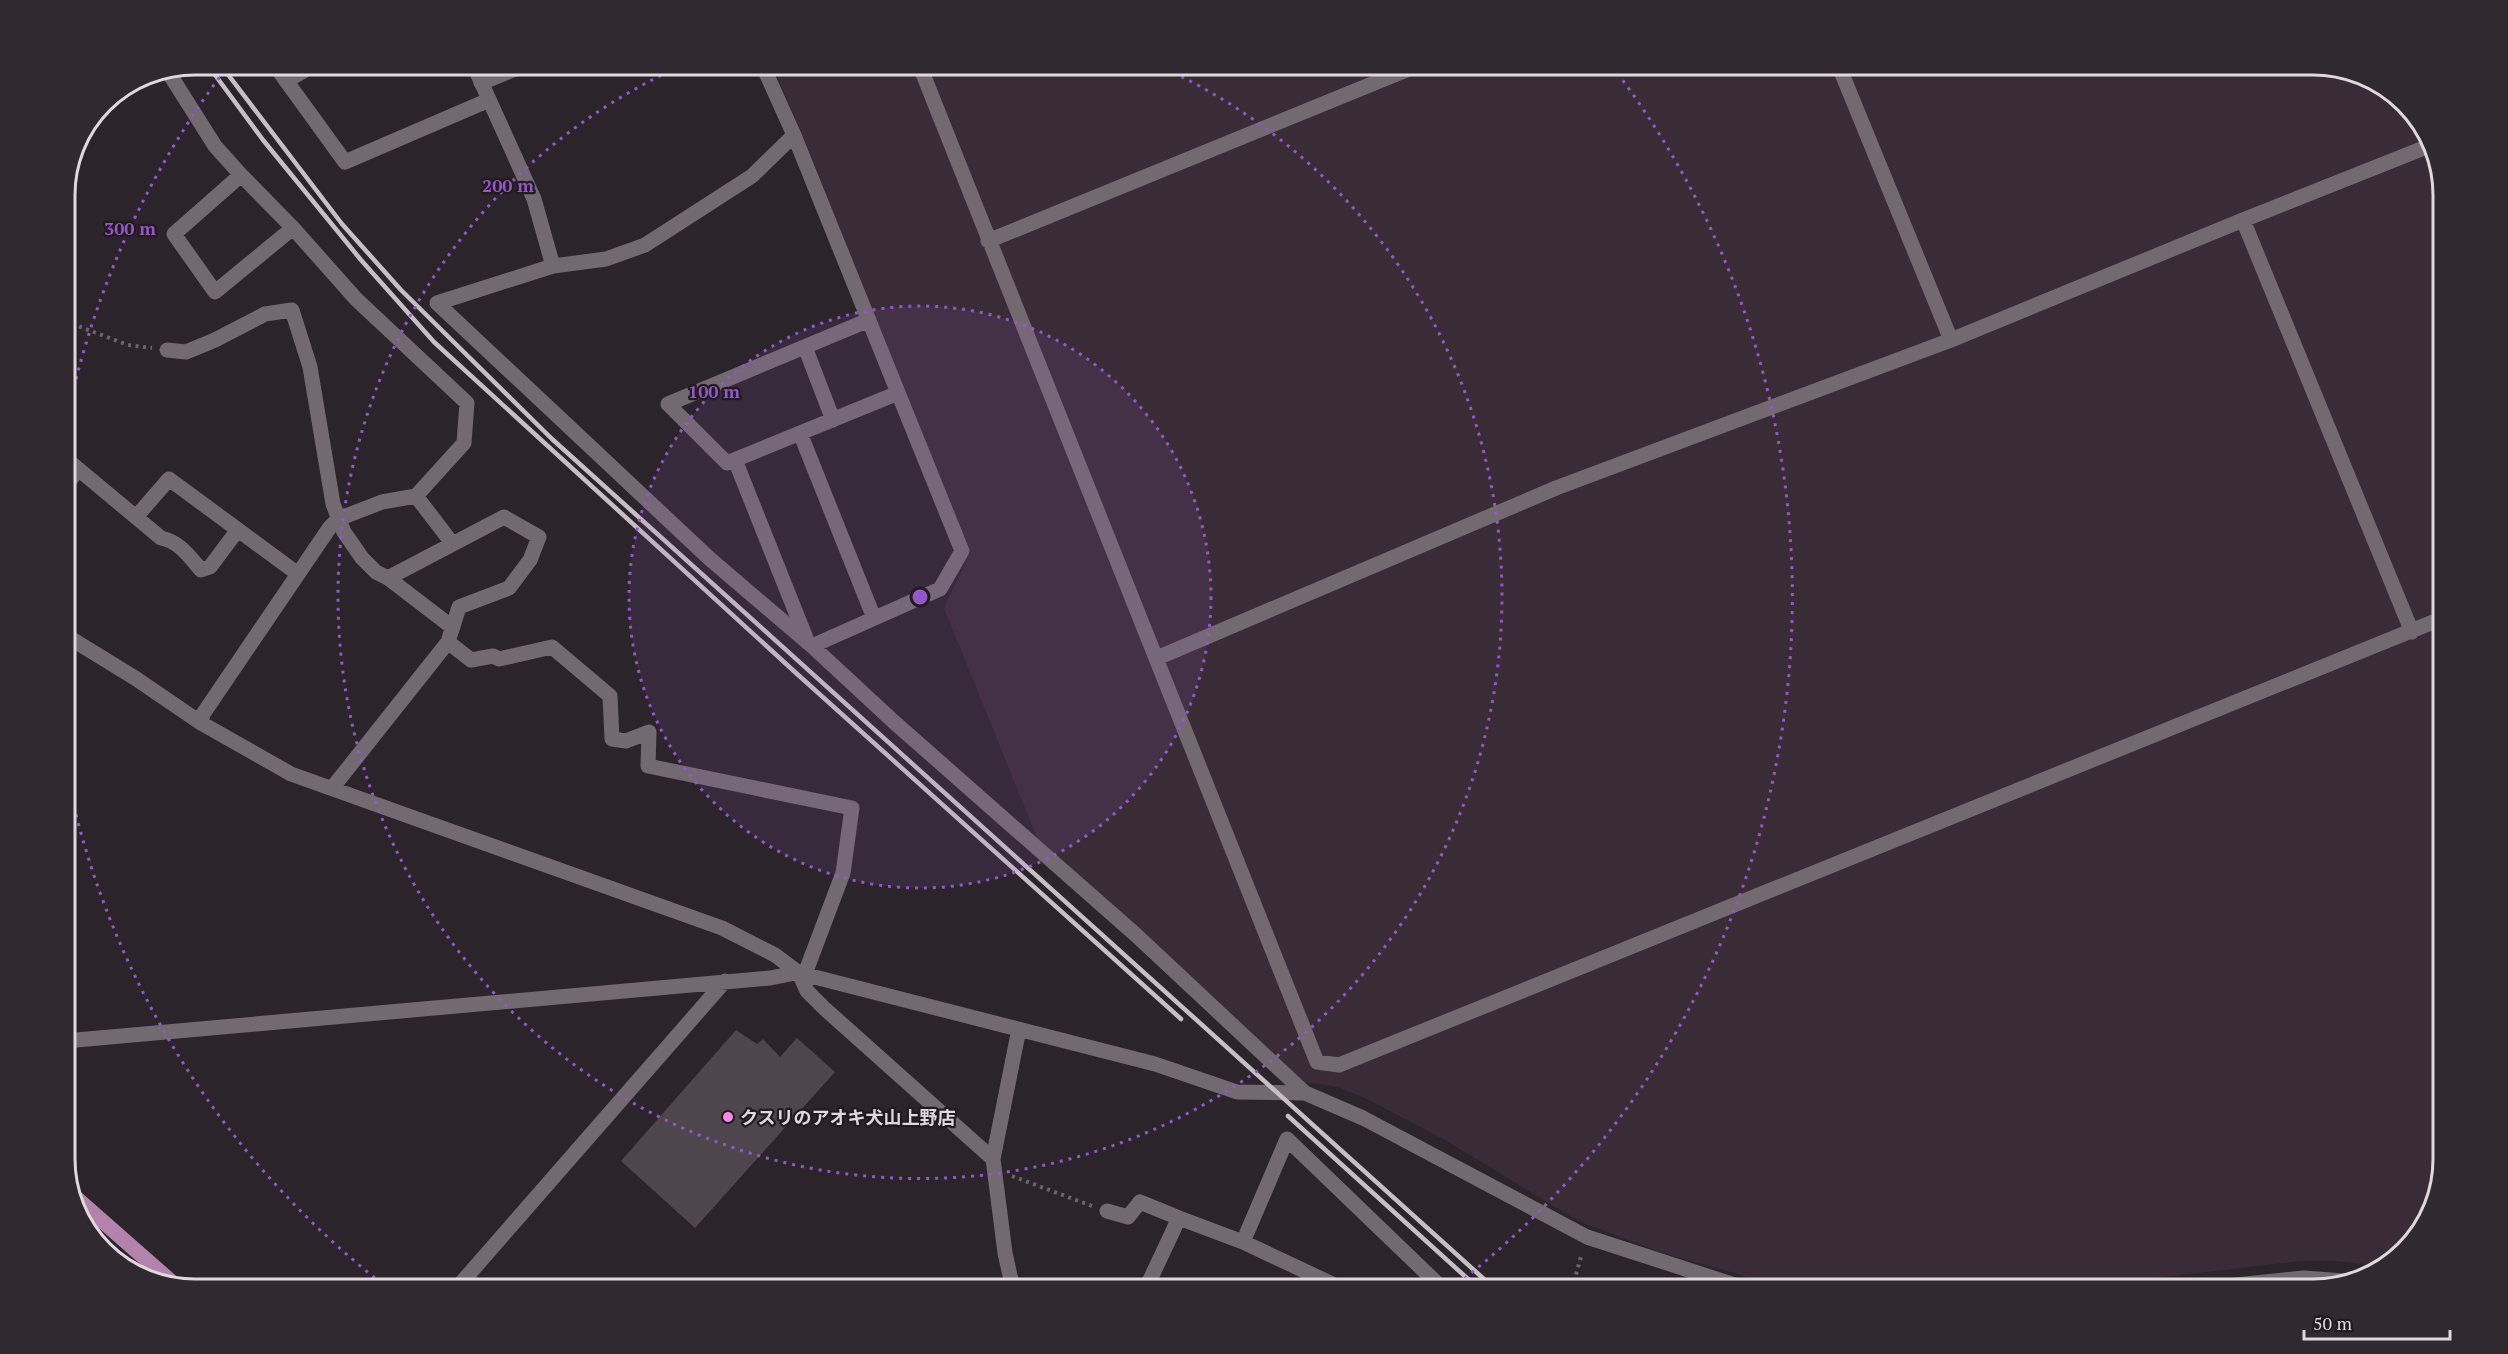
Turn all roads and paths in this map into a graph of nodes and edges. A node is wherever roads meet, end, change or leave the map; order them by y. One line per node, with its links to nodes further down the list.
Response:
1 (282, 75): 10 (street)
2 (297, 75): 10 (street)
3 (478, 75): 11 (street)
4 (500, 75): 11 (street)
5 (767, 75): 13 (street)
6 (923, 75): 18 (street)
7 (1394, 75): 18 (street)
8 (1843, 75): 22 (street)
9 (172, 77): 15 (street)
10 (286, 81): 12 (street)
11 (481, 83): 12 (street)
12 (489, 100): 19 (street)
13 (794, 135): 19 (street); 20 (street)
14 (2423, 148): 16 (street)
15 (241, 175): 17 (street); 17 (street)
16 (2243, 220): 22 (street); 41 (street)
17 (293, 228): 32 (street)
18 (988, 241): 45 (street)
19 (553, 266): 44 (street)
20 (869, 320): 23 (street); 25 (street)
21 (75, 325): 24 (path)
22 (1951, 340): 45 (street)
23 (804, 347): 26 (street); 28 (street)
24 (167, 350): 34 (street)
25 (898, 393): 26 (street); 39 (street)
26 (833, 420): 27 (street)
27 (800, 433): 28 (street); 39 (street)
28 (735, 460): 44 (street)
29 (75, 467): 30 (street)
30 (78, 470): 31 (street); 33 (street)
31 (75, 474)
32 (416, 496): 34 (street); 36 (street)
33 (136, 517): 35 (street); 35 (street)
34 (338, 519): 37 (street); 38 (street)
35 (237, 531): 37 (street)
36 (452, 543): 38 (street); 42 (street)
37 (298, 574): 46 (street)
38 (388, 578): 42 (street)
39 (874, 618): 44 (street)
40 (2433, 623): 41 (street)
41 (2412, 632): 45 (street)
42 (450, 634): 47 (street); 48 (street)
43 (75, 641): 46 (street)
44 (810, 644): 52 (street)
45 (1157, 658)
46 (201, 723): 47 (street)
47 (333, 787): 48 (street)
48 (799, 973): 49 (street); 50 (street); 53 (street)
49 (725, 981): 51 (street); 60 (street)
50 (1019, 1029): 52 (street); 53 (street)
51 (75, 1040)
52 (1305, 1093): 57 (street)
53 (993, 1164): 55 (path); 61 (street)
54 (84, 1205): 59 (main road)
55 (1107, 1210): 56 (street)
56 (1179, 1218): 58 (street); 62 (street)
57 (1587, 1237): 65 (path); 66 (street)
58 (1243, 1242): 63 (street); 64 (street)
59 (163, 1275)
60 (466, 1279)
61 (1011, 1279)
62 (1150, 1279)
63 (1320, 1279)
64 (1432, 1279)
65 (1575, 1279)
66 (1714, 1279)
67 (2295, 1279): 68 (street)
68 (2315, 1279)

